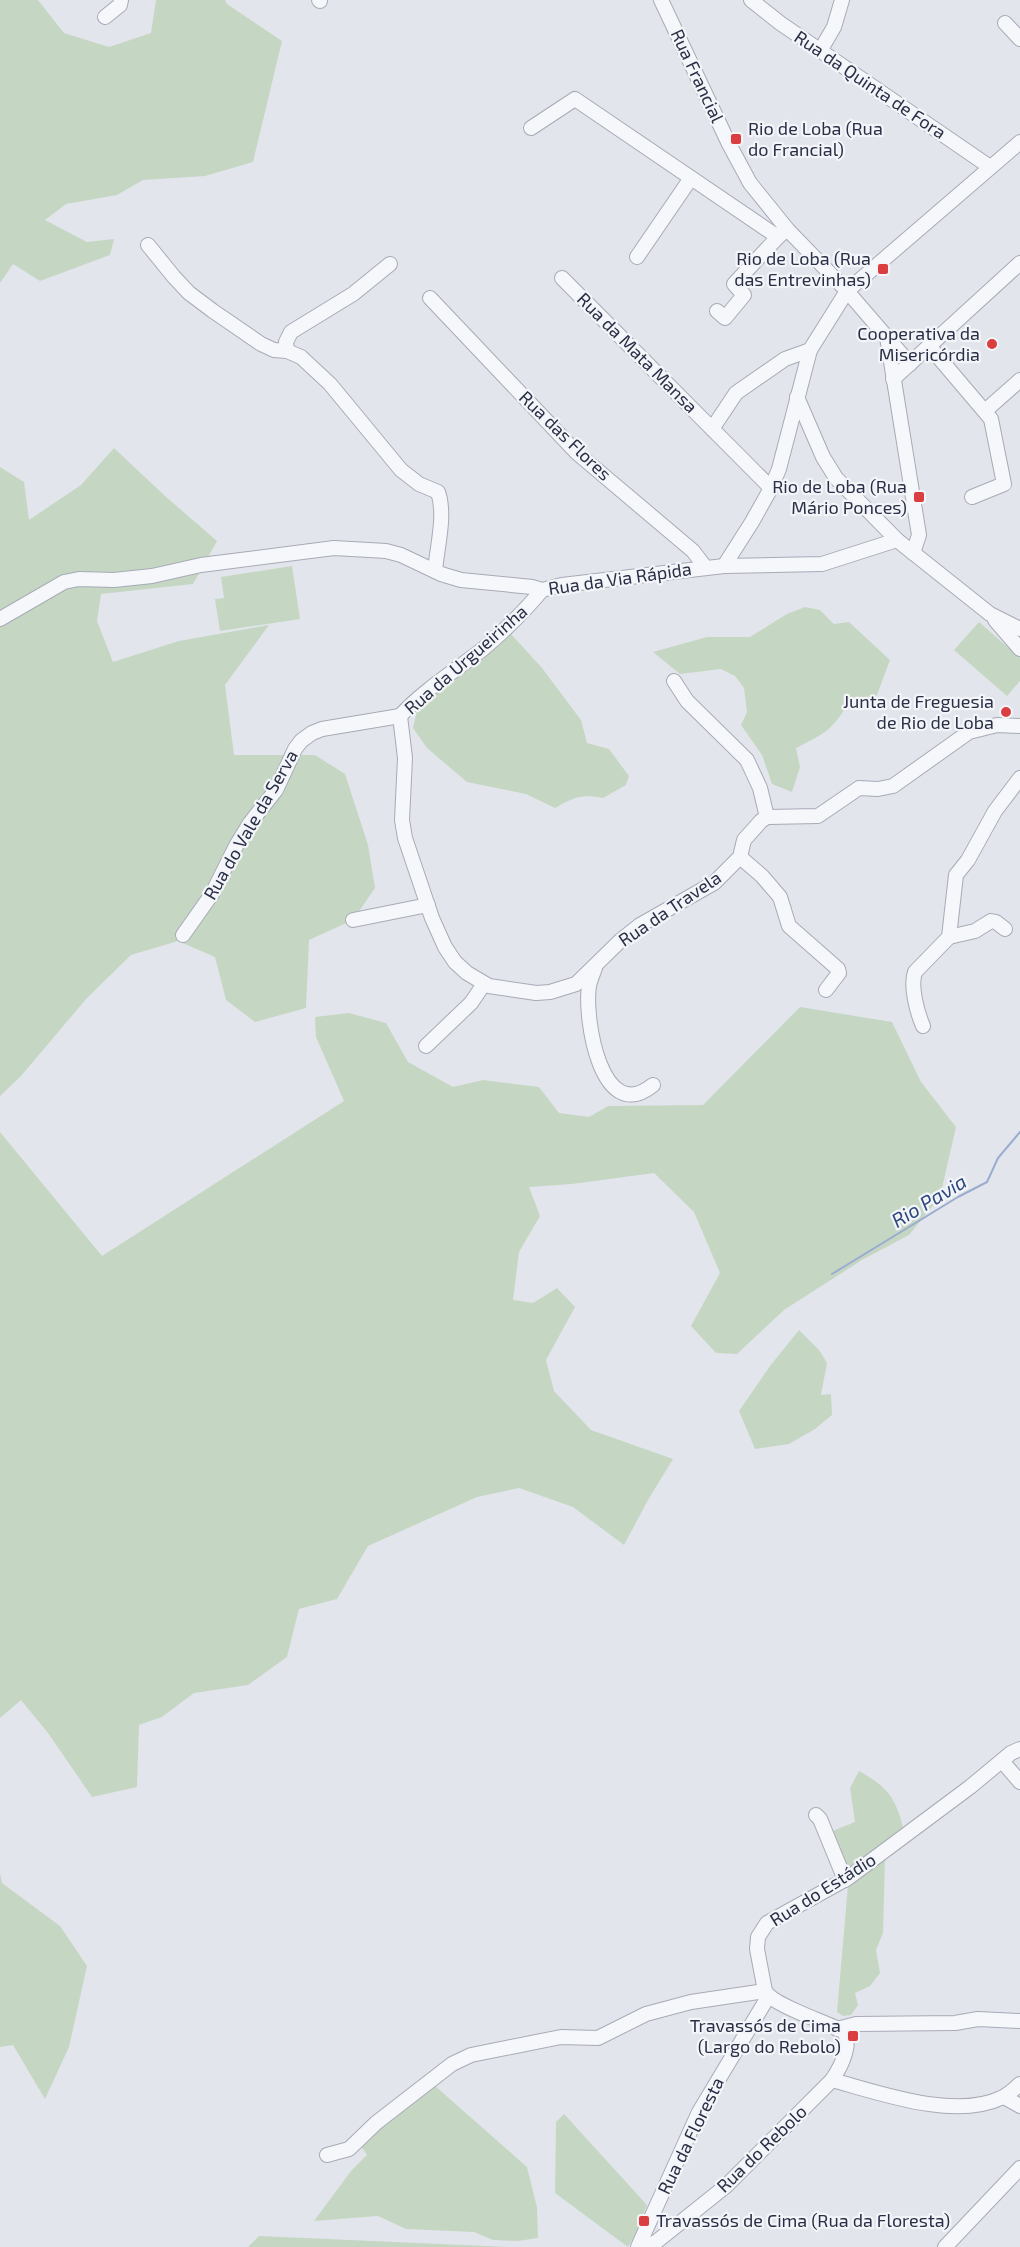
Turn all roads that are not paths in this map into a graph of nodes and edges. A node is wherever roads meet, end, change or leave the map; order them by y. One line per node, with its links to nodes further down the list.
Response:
1 (122, 0): 5 (street)
2 (661, 0): 13 (street, Rua Francial)
3 (751, 0): 8 (street, Rua da Quinta de Fora)
4 (842, 0): 8 (street)
5 (105, 17)
6 (1005, 23): 7 (street)
7 (1020, 39)
8 (820, 51): 11 (street, Rua da Quinta de Fora)
9 (531, 128): 12 (street)
10 (1020, 142): 11 (street)
11 (990, 167): 19 (street)
12 (691, 178): 13 (street); 15 (street)
13 (782, 233): 19 (street, Rua Francial); 21 (street)
14 (148, 245): 25 (street)
15 (637, 257)
16 (1020, 263): 23 (street)
17 (390, 264): 25 (street)
18 (562, 278): 31 (street, Rua da Mata Mansa)
19 (847, 291): 22 (street, Rua Francial); 24 (street)
20 (430, 298): 37 (street, Rua das Flores)
21 (717, 311)
22 (886, 337): 26 (street, Rua Francial); 27 (street)
23 (929, 346): 26 (street); 30 (street)
24 (810, 350): 29 (street); 31 (street, Rua da Mata Mansa)
25 (286, 351): 38 (street)
26 (910, 364): 27 (street)
27 (893, 379): 35 (street)
28 (1020, 380): 30 (street)
29 (797, 397): 32 (street); 34 (street)
30 (984, 411): 33 (street)
31 (712, 429): 32 (street, Rua da Mata Mansa)
32 (771, 488): 36 (street)
33 (972, 497)
34 (897, 540): 35 (street); 36 (street, Rua da Via Rápida)
35 (914, 553): 41 (street)
36 (724, 566): 37 (street, Rua da Via Rápida)
37 (706, 567): 39 (street, Rua da Via Rápida)
38 (435, 571): 39 (street, Rua da Via Rápida); 40 (street, Rua da Via Rápida)
39 (542, 590): 44 (street, Rua da Urgueirinha)
40 (0, 619)
41 (1016, 633): 42 (street)
42 (1020, 649)
43 (674, 681): 47 (street)
44 (400, 716): 49 (street, Rua da Urgueirinha); 52 (street, Rua do Vale da Serva)
45 (1020, 726): 47 (street)
46 (1020, 778): 53 (street)
47 (767, 817): 48 (street, Rua da Travela)
48 (740, 857): 54 (street, Rua da Travela); 56 (street)
49 (428, 905): 50 (street); 55 (street, Rua da Urgueirinha)
50 (352, 920)
51 (1005, 929): 53 (street)
52 (183, 934)
53 (949, 938): 57 (street)
54 (595, 966): 55 (street, Rua da Urgueirinha); 59 (street)
55 (484, 984): 58 (street)
56 (826, 990)
57 (923, 1026)
58 (426, 1046)
59 (653, 1085)
60 (1020, 1749): 61 (street, Rua do Estádio)
61 (1002, 1761): 62 (street); 64 (street, Rua do Estádio)
62 (1020, 1782)
63 (816, 1815): 64 (street)
64 (845, 1880): 65 (street, Rua do Estádio)
65 (766, 1994): 67 (street); 72 (street); 74 (street, Rua da Floresta)
66 (1020, 2021): 67 (street)
67 (837, 2029): 68 (street)
68 (832, 2080): 70 (street); 74 (street, Rua do Rebolo)
69 (1020, 2084): 70 (street)
70 (1004, 2097): 71 (street)
71 (1020, 2106)
72 (327, 2155)
73 (1020, 2168): 75 (street)
74 (648, 2240)
75 (945, 2247)

